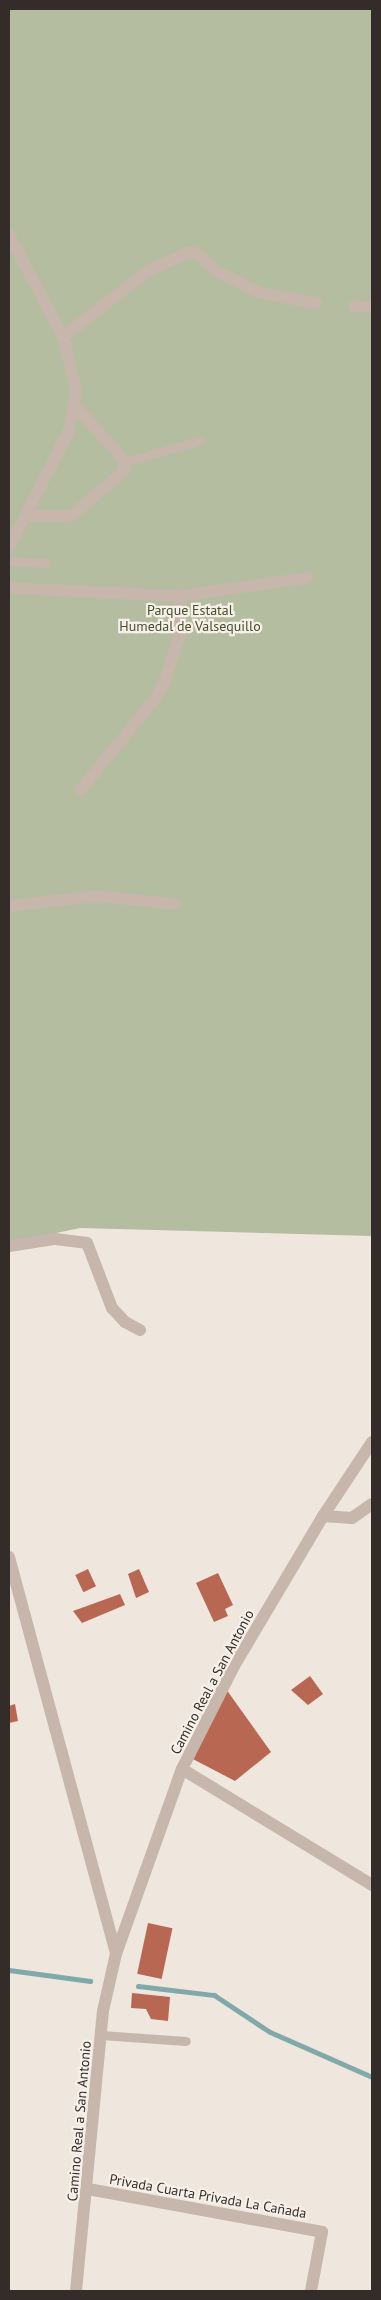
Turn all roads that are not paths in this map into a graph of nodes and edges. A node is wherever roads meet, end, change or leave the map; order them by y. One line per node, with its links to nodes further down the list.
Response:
1 (9, 235): 5 (street)
2 (316, 303): 5 (street)
3 (354, 306): 4 (street)
4 (372, 307)
5 (63, 337): 6 (street)
6 (76, 408): 8 (street); 9 (street)
7 (198, 441): 8 (lane)
8 (124, 462): 9 (street)
9 (26, 516): 10 (street)
10 (9, 547)
11 (9, 561): 12 (lane)
12 (46, 563)
13 (307, 578): 15 (street)
14 (9, 588): 15 (street)
15 (180, 596): 16 (street)
16 (81, 789)
17 (174, 904): 18 (street)
18 (9, 906)
19 (9, 1246): 20 (street)
20 (140, 1330)
21 (372, 1442): 23 (street, Camino Real a San Antonio)
22 (372, 1504): 23 (street)
23 (323, 1516): 25 (street, Camino Real a San Antonio)
24 (9, 1558): 27 (street, Camino Real a San Antonio)
25 (182, 1769): 26 (street); 27 (street, Camino Real a San Antonio)
26 (372, 1885)
27 (116, 1954): 28 (street, Camino Real a San Antonio)
28 (101, 2034): 29 (lane); 30 (street, Camino Real a San Antonio)
29 (186, 2041)
30 (88, 2189): 31 (street, Camino Real a San Antonio); 32 (street, Privada Cuarta Privada La Cañada)
31 (76, 2291)
32 (311, 2291)

